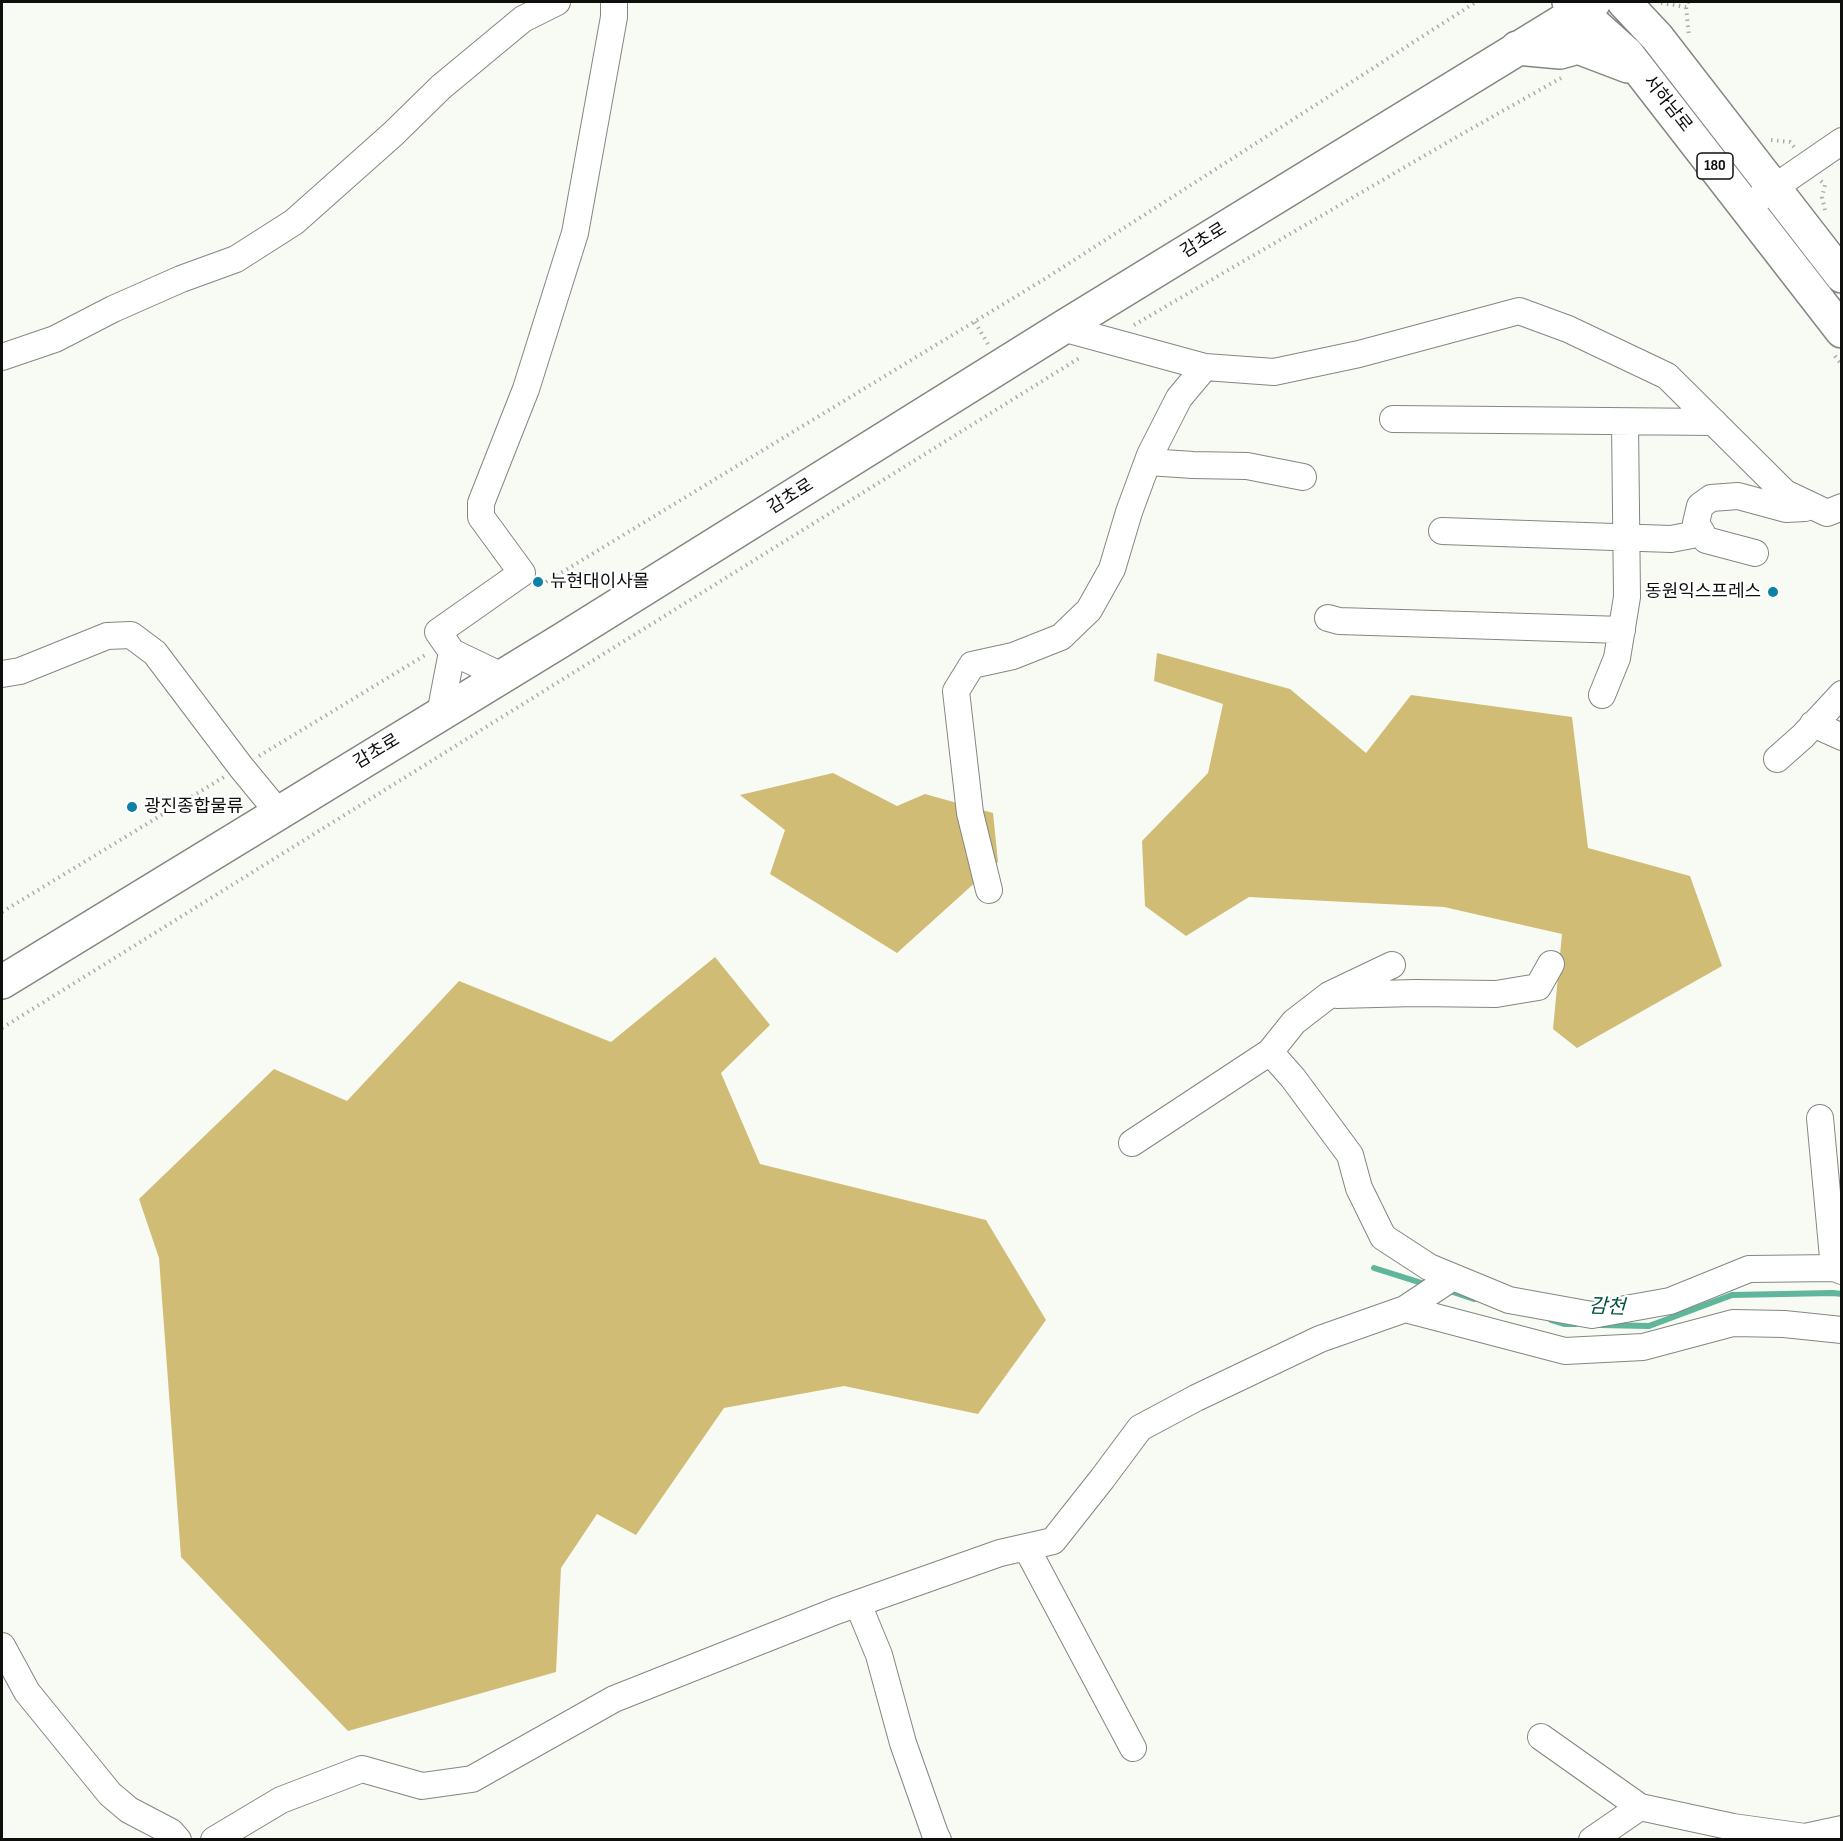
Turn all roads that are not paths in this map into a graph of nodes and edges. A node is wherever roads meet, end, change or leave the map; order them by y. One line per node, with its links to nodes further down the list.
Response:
1 (557, 2): 15 (street)
2 (614, 2): 30 (street)
3 (1624, 2): 8 (main road, 서하남로 / 180)
4 (1580, 5): 5 (main road, 감초로); 6 (main road, 서하남로 / 180)
5 (1517, 48): 6 (main road); 13 (main road, 감초로)
6 (1639, 70): 7 (main road, 서하남로 / 180)
7 (1661, 98): 8 (main road); 11 (main road, 서하남로 / 180)
8 (1735, 138): 10 (main road, 서하남로 / 180)
9 (1842, 141): 10 (street)
10 (1773, 187): 11 (street); 12 (main road, 서하남로 / 180)
11 (1746, 207): 14 (main road, 서하남로 / 180)
12 (1842, 276)
13 (1062, 328): 16 (street); 32 (main road, 감초로)
14 (1842, 331)
15 (2, 357)
16 (1205, 367): 19 (street); 20 (street)
17 (1393, 419): 18 (street)
18 (1625, 422): 19 (street); 26 (street)
19 (1714, 422): 22 (street)
20 (1148, 462): 21 (street); 40 (street)
21 (1304, 477)
22 (1814, 507): 23 (street); 25 (street)
23 (1842, 507)
24 (1442, 531): 26 (street)
25 (1702, 533): 26 (street); 27 (street)
26 (1627, 537): 29 (street)
27 (1755, 553)
28 (1328, 618): 29 (street)
29 (1622, 630): 34 (street)
30 (449, 648): 32 (street); 35 (street)
31 (2, 674): 39 (street)
32 (502, 676): 35 (main road, 감초로)
33 (1842, 694): 36 (street)
34 (1602, 695)
35 (440, 714): 39 (main road, 감초로)
36 (1813, 724): 37 (street); 38 (street)
37 (1842, 737)
38 (1776, 759)
39 (278, 812): 43 (main road, 감초로)
40 (989, 890)
41 (1551, 964): 44 (street)
42 (1392, 965): 44 (street)
43 (2, 982)
44 (1329, 995): 45 (street)
45 (1270, 1053): 47 (street); 49 (street)
46 (1820, 1119): 48 (street)
47 (1132, 1143)
48 (1838, 1269): 49 (street)
49 (1451, 1278): 50 (street)
50 (1413, 1304): 51 (street); 52 (street)
51 (1842, 1329)
52 (1026, 1547): 53 (street); 56 (street)
53 (858, 1604): 60 (street); 61 (street)
54 (2, 1646): 59 (street)
55 (1541, 1737): 57 (street)
56 (1133, 1748)
57 (1640, 1807): 58 (street); 62 (street)
58 (1842, 1829)
59 (178, 1839)
60 (214, 1839)
61 (938, 1839)
62 (1592, 1839)

